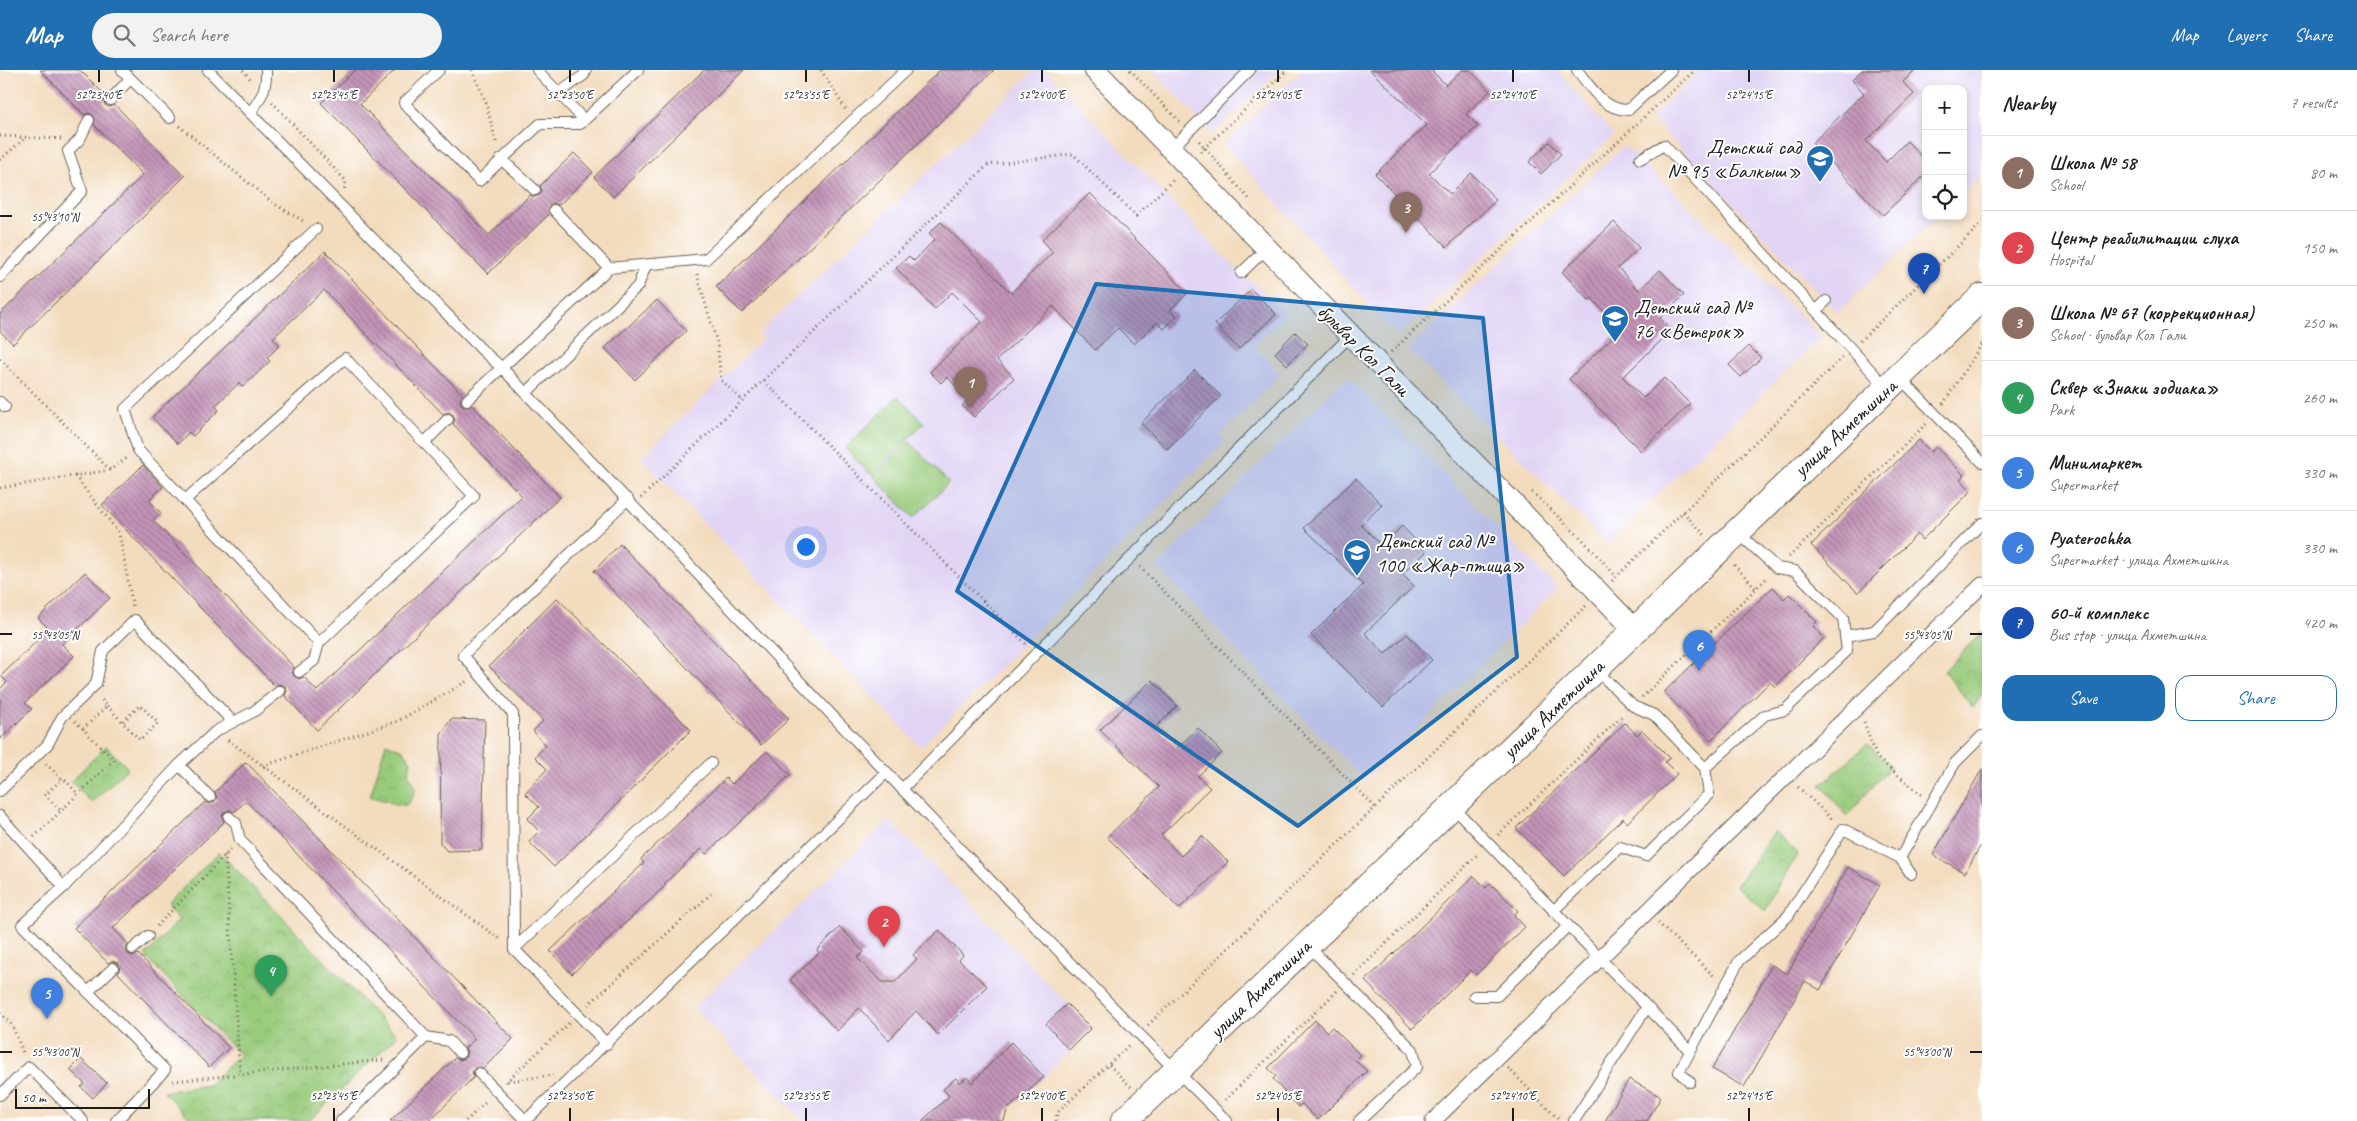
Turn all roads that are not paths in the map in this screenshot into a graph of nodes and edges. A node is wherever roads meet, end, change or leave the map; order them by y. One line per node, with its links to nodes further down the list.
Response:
1 (122, 70): 13 (lane)
2 (208, 70): 16 (lane)
3 (266, 70): 16 (lane)
4 (439, 70): 21 (lane)
5 (537, 70): 14 (lane)
6 (586, 70): 14 (lane)
7 (638, 70): 19 (lane)
8 (906, 70): 27 (lane)
9 (1095, 70): 20 (street, бульвар Кол Гали)
10 (1577, 70): 11 (lane)
11 (1671, 70)
12 (1248, 71): 20 (lane)
13 (130, 79): 15 (lane); 17 (lane)
14 (559, 93): 19 (lane)
15 (110, 100)
16 (250, 113): 35 (lane)
17 (170, 118)
18 (89, 120): 30 (lane)
19 (584, 120): 21 (lane)
20 (1171, 149): 26 (street, бульвар Кол Гали)
21 (501, 159): 23 (lane)
22 (1640, 159): 33 (lane)
23 (535, 190)
24 (554, 210): 28 (lane)
25 (316, 229): 42 (lane)
26 (1266, 249): 29 (lane); 34 (street, бульвар Кол Гали)
27 (646, 265): 28 (lane); 37 (lane)
28 (609, 268): 35 (lane)
29 (1241, 273)
30 (0, 277)
31 (1982, 297): 36 (street, улица Ахметшина)
32 (1826, 301): 33 (lane)
33 (1817, 310): 36 (lane)
34 (1350, 336): 47 (street, бульвар Кол Гали); 59 (lane)
35 (502, 368): 37 (lane); 38 (lane)
36 (1893, 382): 41 (lane); 45 (street, улица Ахметшина)
37 (526, 392): 43 (lane)
38 (467, 400)
39 (448, 419): 40 (lane)
40 (424, 443): 42 (lane); 49 (lane)
41 (1982, 462)
42 (185, 500): 49 (lane)
43 (631, 502): 58 (lane); 73 (lane)
44 (1982, 523): 48 (lane)
45 (1736, 532): 47 (street, улица Ахметшина); 48 (lane)
46 (1982, 585): 74 (street)
47 (1635, 630): 50 (street, улица Ахметшина)
48 (1845, 636): 57 (lane)
49 (319, 643): 51 (lane)
50 (1595, 668): 57 (lane); 62 (street, улица Ахметшина)
51 (299, 672)
52 (280, 692): 53 (lane)
53 (233, 722): 56 (lane); 60 (lane)
54 (1982, 736): 65 (lane)
55 (711, 763): 73 (lane)
56 (179, 766): 61 (lane); 67 (lane)
57 (1705, 768): 68 (lane)
58 (888, 772): 59 (lane); 80 (lane)
59 (902, 789): 83 (lane)
60 (0, 791)
61 (210, 797)
62 (1451, 806): 68 (lane); 71 (street, улица Ахметшина)
63 (0, 816): 67 (lane)
64 (229, 817): 79 (lane)
65 (1900, 858): 66 (lane); 81 (lane)
66 (1911, 874)
67 (64, 887): 76 (lane)
68 (1554, 911): 69 (lane)
69 (1568, 926): 74 (lane); 77 (lane)
70 (148, 936): 72 (lane)
71 (1307, 944): 83 (street, улица Ахметшина); 93 (lane)
72 (133, 949)
73 (514, 949): 80 (lane)
74 (1600, 958): 78 (lane); 94 (street)
75 (113, 968): 76 (lane)
76 (88, 992): 88 (lane)
77 (1474, 996)
78 (1647, 1007): 81 (lane); 95 (lane)
79 (426, 1037): 82 (lane); 89 (lane)
80 (607, 1044): 90 (lane)
81 (1690, 1051): 85 (lane)
82 (460, 1053)
83 (1177, 1070): 91 (street, улица Ахметшина); 92 (lane)
84 (479, 1072): 90 (lane)
85 (1690, 1082)
86 (0, 1095): 87 (lane)
87 (83, 1121)
88 (116, 1121)
89 (341, 1121)
90 (525, 1121)
91 (1124, 1121)
92 (1227, 1121)
93 (1359, 1121)
94 (1433, 1121)
95 (1574, 1121)

